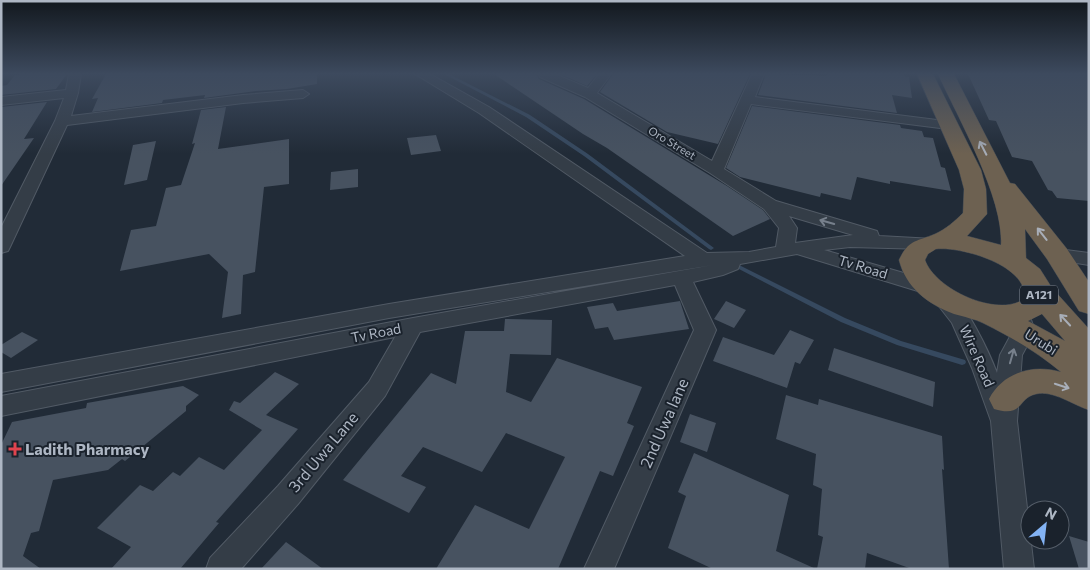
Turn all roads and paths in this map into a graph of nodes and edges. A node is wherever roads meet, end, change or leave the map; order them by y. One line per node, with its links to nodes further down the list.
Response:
1 (748, 100): 11 (street)
2 (69, 101): 9 (street)
3 (230, 101): 9 (street)
4 (468, 101): 20 (street)
5 (601, 101): 11 (street, Oro Street)
6 (753, 101): 10 (street)
7 (937, 101): 10 (highway)
8 (959, 101): 12 (highway, A121, one-way to 8)
9 (62, 122): 16 (street)
10 (948, 125): 15 (highway)
11 (716, 170): 13 (street, Oro Street)
12 (997, 177): 18 (highway, A121, one-way to 12); 22 (highway, A121)
13 (770, 205): 14 (street, Oro Street, one-way to 13); 17 (street, Oro Street)
14 (891, 241): 15 (street, Tv Road); 17 (street, Tv Road)
15 (934, 242): 22 (highway, A121); 24 (highway)
16 (1, 247)
17 (791, 249): 19 (street, Tv Road); 24 (street, Tv Road)
18 (1058, 255): 21 (street); 26 (highway, A121)
19 (749, 258): 20 (street, Tv Road); 23 (street, Tv Road)
20 (703, 259): 31 (street, Tv Road)
21 (1089, 259)
22 (1013, 261): 25 (highway, A121)
23 (681, 277): 28 (street, Tv Road); 36 (street, 2nd Uwa lane)
24 (935, 291): 27 (highway, Urubi); 34 (street, Wire Road)
25 (1039, 292): 27 (highway, A121); 29 (highway, A121, one-way to 25)
26 (1089, 304)
27 (1022, 322): 30 (highway, Urubi); 34 (street, Wire Road, one-way to 27)
28 (413, 326): 33 (street, Tv Road); 35 (street, 3rd Uwa Lane)
29 (1089, 349)
30 (1089, 377)
31 (1, 383)
32 (1089, 397): 34 (highway, one-way to 32)
33 (1, 406)
34 (1005, 410): 37 (street, Wire Road)
35 (221, 569)
36 (599, 569)
37 (1019, 569)

